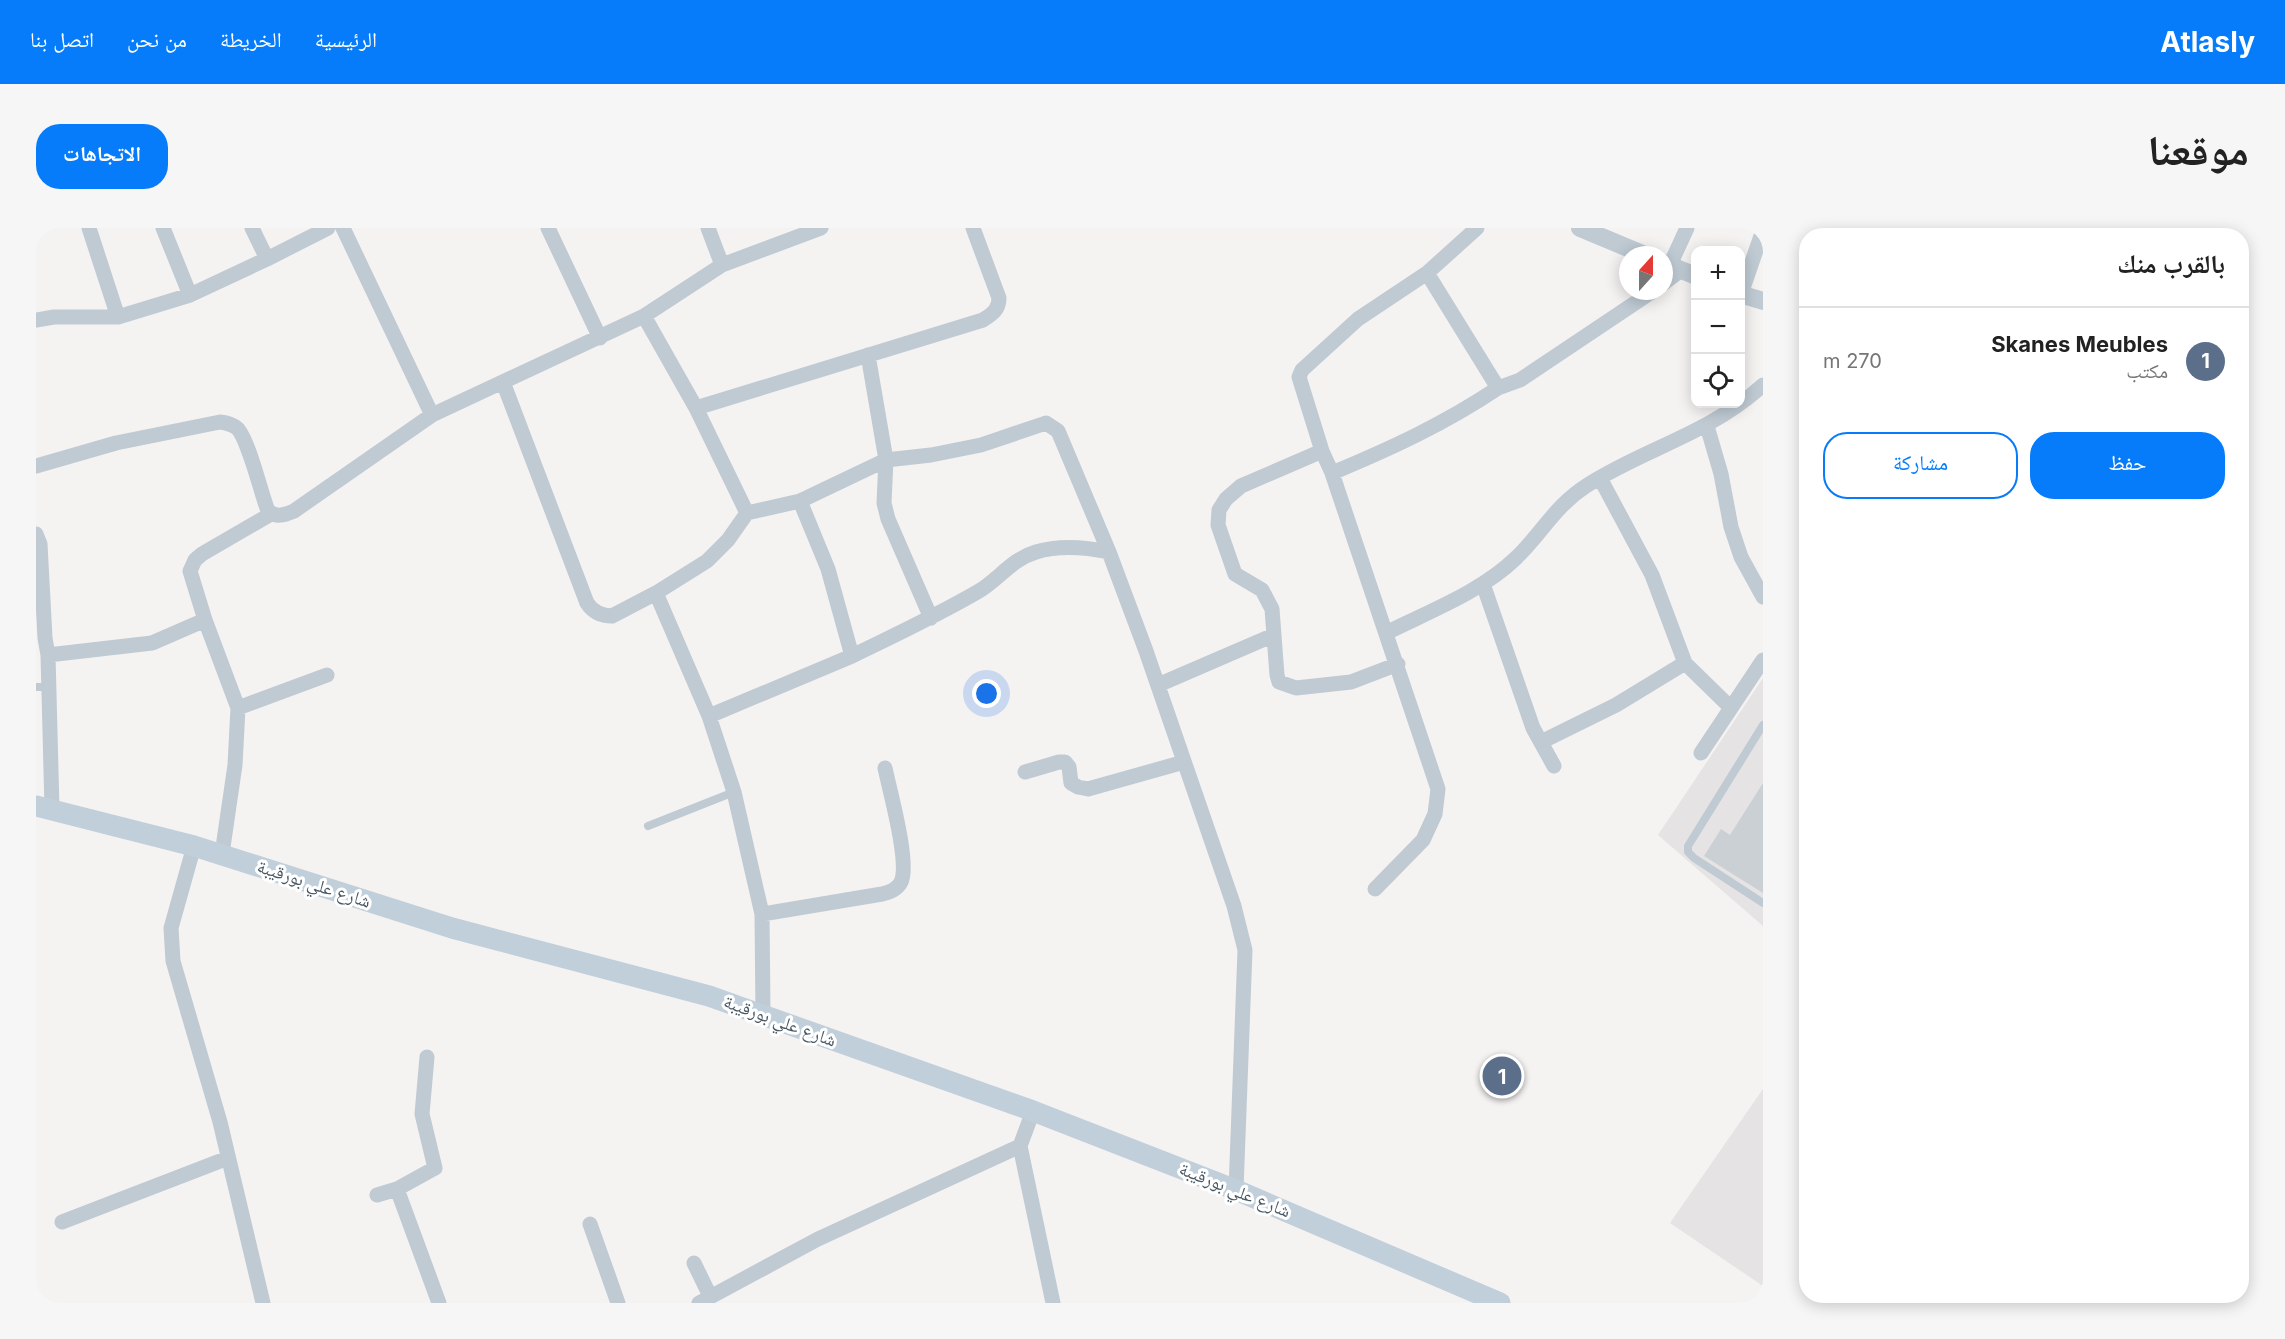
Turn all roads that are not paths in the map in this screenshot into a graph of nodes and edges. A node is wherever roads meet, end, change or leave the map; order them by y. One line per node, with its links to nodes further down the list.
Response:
1 (89, 228): 25 (street)
2 (163, 228): 20 (street)
3 (252, 228): 15 (street)
4 (328, 228): 15 (street)
5 (343, 228): 33 (street)
6 (548, 228): 27 (street)
7 (708, 228): 16 (street)
8 (820, 228): 16 (street)
9 (973, 228): 28 (street)
10 (1477, 228): 18 (street)
11 (1580, 228): 14 (street)
12 (1687, 228): 17 (street)
13 (1763, 231): 19 (street)
14 (1623, 246)
15 (267, 260): 20 (street)
16 (722, 265): 24 (street)
17 (1678, 268)
18 (1427, 273): 31 (street); 35 (street)
19 (1745, 283)
20 (190, 295): 25 (street)
21 (1745, 295): 23 (street)
22 (1640, 300): 31 (street)
23 (1763, 301)
24 (644, 316): 27 (street); 32 (street)
25 (118, 317): 26 (street)
26 (36, 320)
27 (600, 338): 29 (street)
28 (868, 355): 32 (street); 36 (street)
29 (503, 382): 33 (street); 46 (street)
30 (1763, 385): 34 (street)
31 (1498, 388): 38 (street)
32 (696, 408): 41 (street)
33 (432, 415): 42 (street)
34 (1707, 426): 39 (street); 47 (street)
35 (1322, 451): 38 (street); 51 (street)
36 (886, 460): 40 (street); 44 (street); 48 (street)
37 (36, 466): 42 (street)
38 (1332, 472): 50 (street)
39 (1600, 478): 45 (street); 55 (street)
40 (800, 501): 41 (street); 53 (street)
41 (747, 513): 46 (street)
42 (272, 514): 49 (street)
43 (36, 534): 52 (street)
44 (1108, 552): 48 (street); 58 (street)
45 (1483, 584): 50 (street); 64 (street)
46 (656, 593): 62 (street)
47 (1763, 597)
48 (931, 618): 53 (street)
49 (205, 620): 52 (street); 60 (street)
50 (1386, 633): 56 (street)
51 (1274, 635): 56 (street); 58 (street)
52 (48, 655): 59 (street)
53 (852, 656): 62 (street)
54 (1763, 660): 61 (street)
55 (1685, 663): 61 (street); 64 (street)
56 (1398, 664): 75 (street)
57 (327, 675): 60 (street)
58 (1158, 685): 66 (street)
59 (43, 687): 71 (street)
60 (238, 708): 74 (street)
61 (1731, 708): 65 (street)
62 (709, 716): 70 (street)
63 (1763, 725): 76 (lane)
64 (1541, 742): 67 (street)
65 (1701, 753)
66 (1184, 762): 69 (street); 84 (street)
67 (1554, 766)
68 (885, 768): 77 (street)
69 (1025, 772)
70 (734, 792): 72 (lane); 77 (street)
71 (44, 807): 73 (main road, شارع علي بورقيبة)
72 (648, 826)
73 (194, 846): 74 (main road, شارع علي بورقيبة); 82 (street)
74 (222, 854): 78 (main road, شارع علي بورقيبة)
75 (1375, 889)
76 (1763, 903)
77 (762, 914): 78 (street)
78 (763, 1014): 80 (main road, شارع علي بورقيبة)
79 (427, 1057): 83 (street)
80 (1033, 1111): 81 (street); 84 (main road, شارع علي بورقيبة)
81 (1020, 1146): 89 (street); 95 (street)
82 (228, 1158): 86 (street); 92 (street)
83 (397, 1189): 85 (street); 93 (street)
84 (1236, 1190): 91 (main road, شارع علي بورقيبة)
85 (377, 1196)
86 (62, 1222)
87 (590, 1224): 94 (street)
88 (694, 1263): 90 (street)
89 (727, 1296): 90 (street)
90 (705, 1300)
91 (1490, 1301)
92 (263, 1303)
93 (439, 1303)
94 (618, 1303)
95 (1053, 1303)

